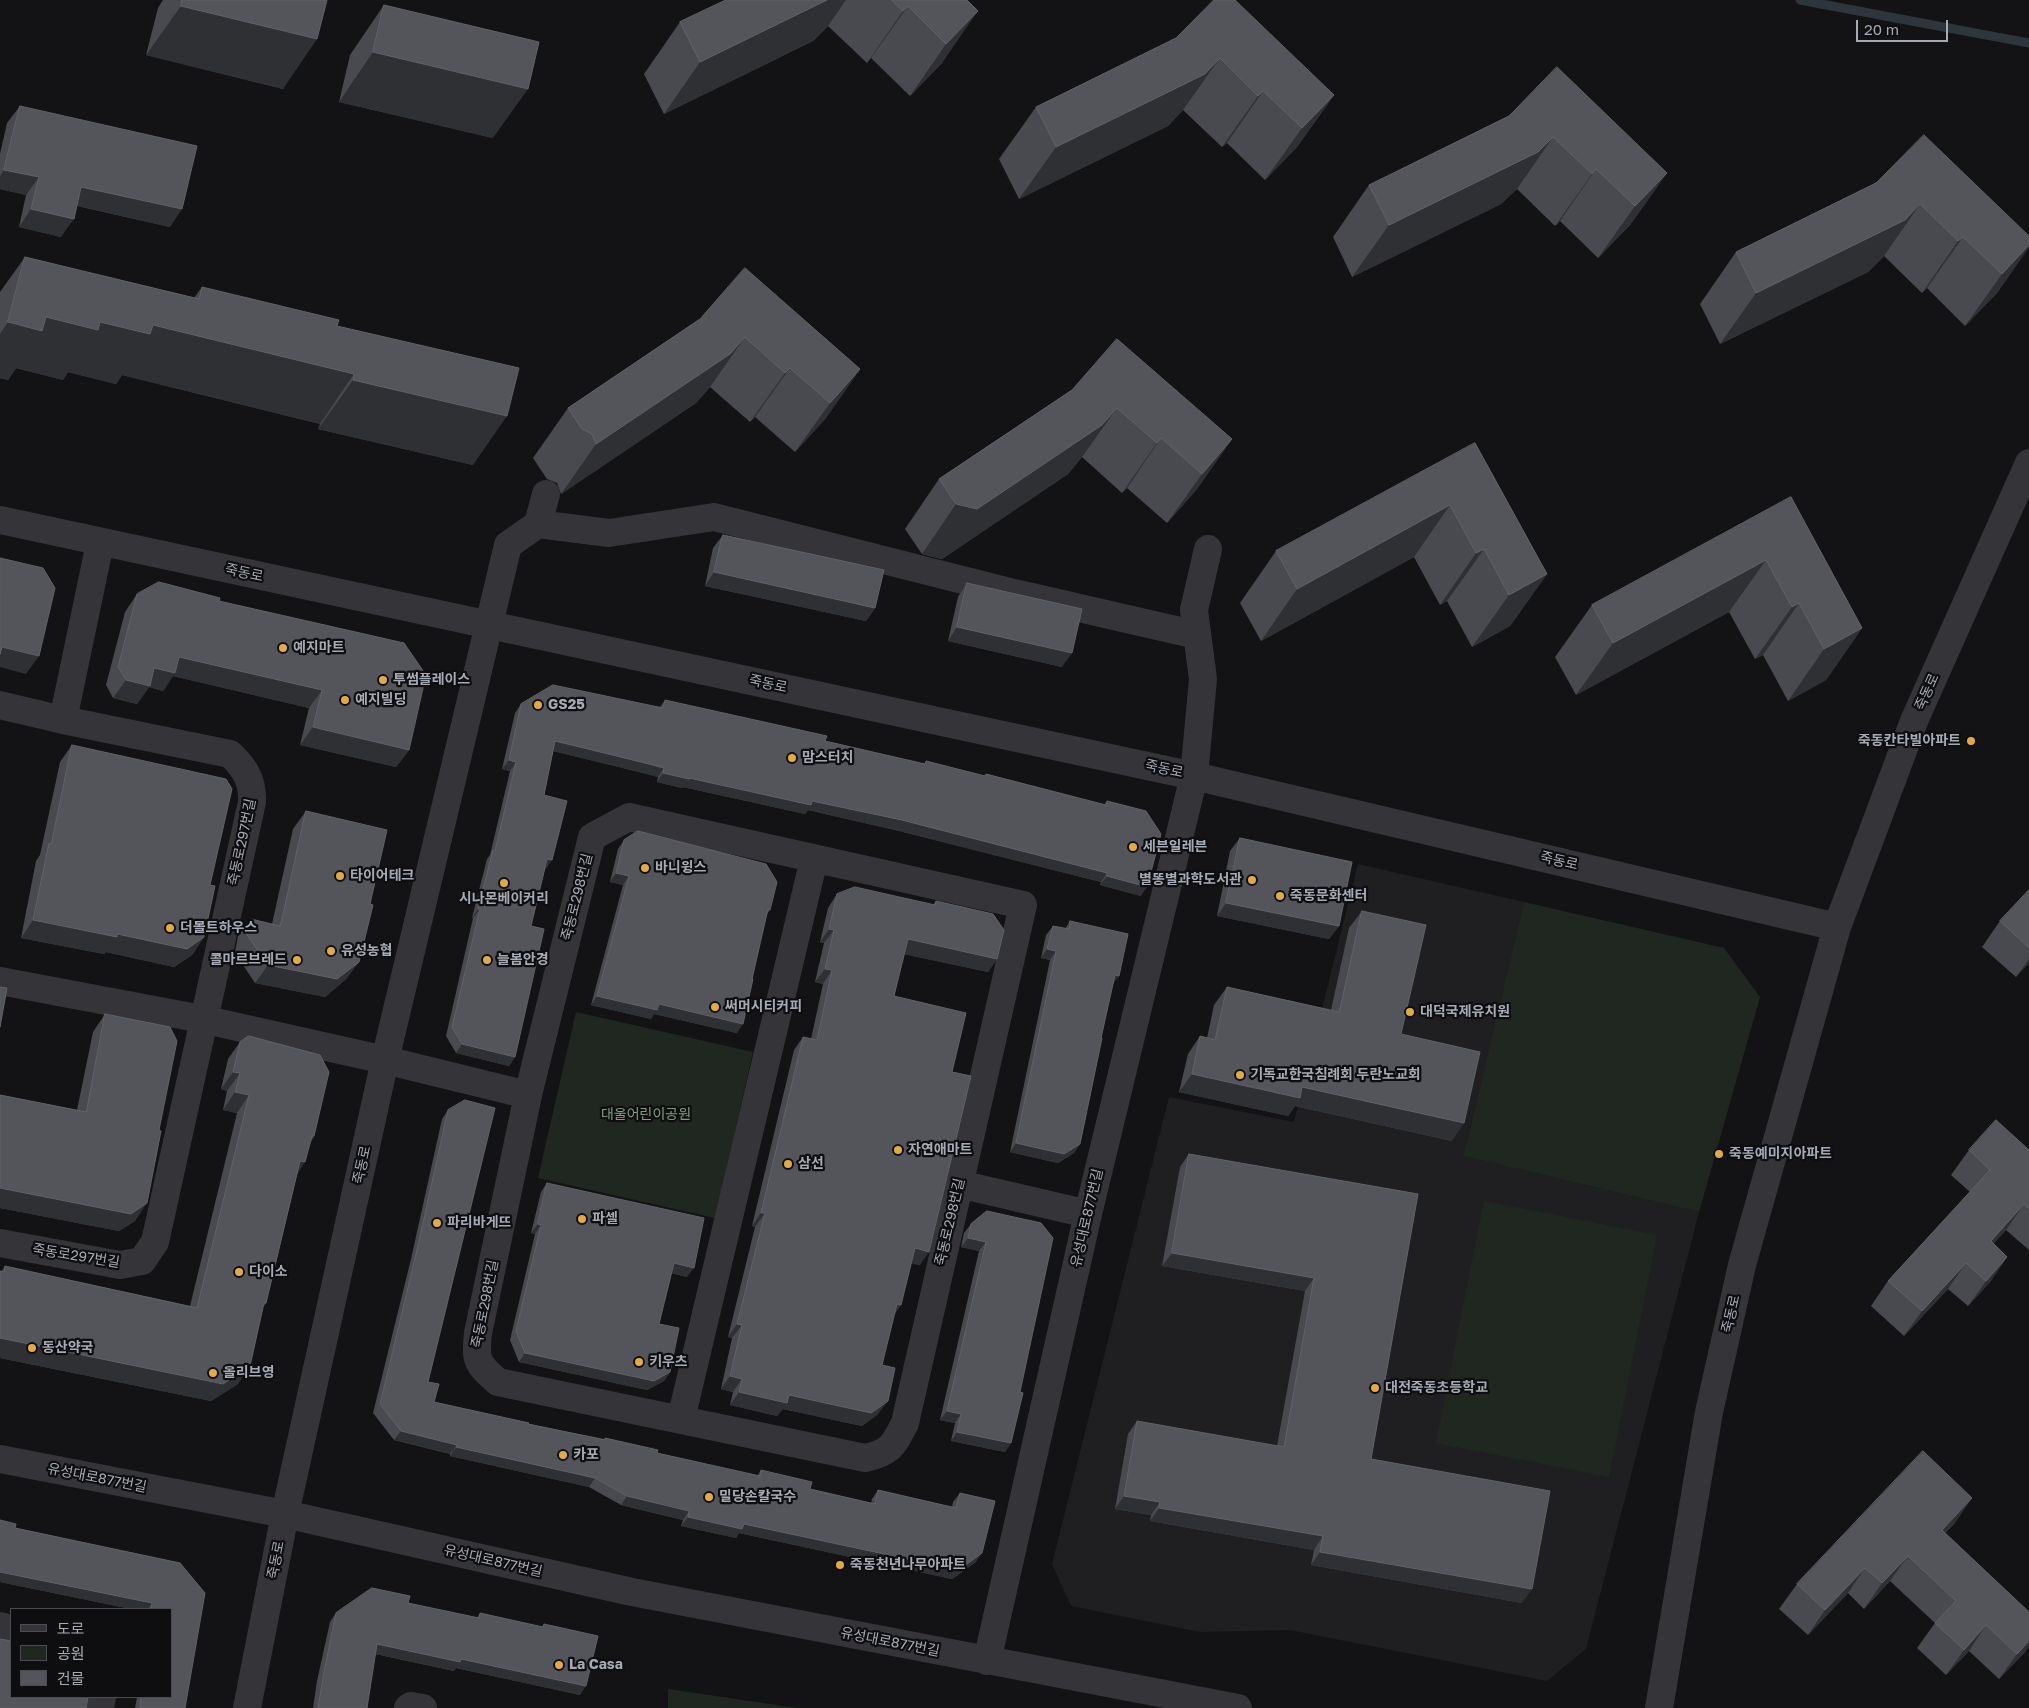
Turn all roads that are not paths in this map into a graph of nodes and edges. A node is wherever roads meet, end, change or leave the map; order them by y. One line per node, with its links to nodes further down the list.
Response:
1 (2029, 463): 13 (street, 죽동로)
2 (546, 494): 4 (street)
3 (0, 520): 5 (street, 죽동로)
4 (538, 524): 7 (street); 8 (street)
5 (100, 543): 7 (street, 죽동로); 10 (street)
6 (1208, 549): 8 (street, 유성대로877번길)
7 (489, 624): 11 (street, 죽동로); 16 (street, 죽동로)
8 (1198, 635): 11 (street, 유성대로877번길)
9 (0, 705): 10 (street, 죽동로297번길)
10 (63, 720): 15 (street, 죽동로297번길)
11 (1194, 776): 13 (street, 죽동로); 19 (street, 유성대로877번길)
12 (814, 859): 17 (street, 죽동로298번길); 18 (street, 죽동로298번길); 21 (street)
13 (1837, 927): 29 (street, 죽동로)
14 (0, 981): 15 (street)
15 (202, 1019): 16 (street); 20 (street, 죽동로297번길)
16 (385, 1060): 17 (street); 23 (street, 죽동로)
17 (528, 1095): 21 (street, 죽동로298번길)
18 (959, 1184): 19 (street); 21 (street, 죽동로298번길)
19 (1088, 1214): 24 (street, 유성대로877번길)
20 (0, 1243)
21 (681, 1419)
22 (0, 1459): 23 (street, 유성대로877번길)
23 (285, 1514): 24 (street, 유성대로877번길); 25 (street, 죽동로)
24 (987, 1661): 28 (street, 유성대로877번길)
25 (247, 1708)
26 (408, 1708): 27 (street)
27 (423, 1708)
28 (1238, 1708)
29 (1659, 1708)

